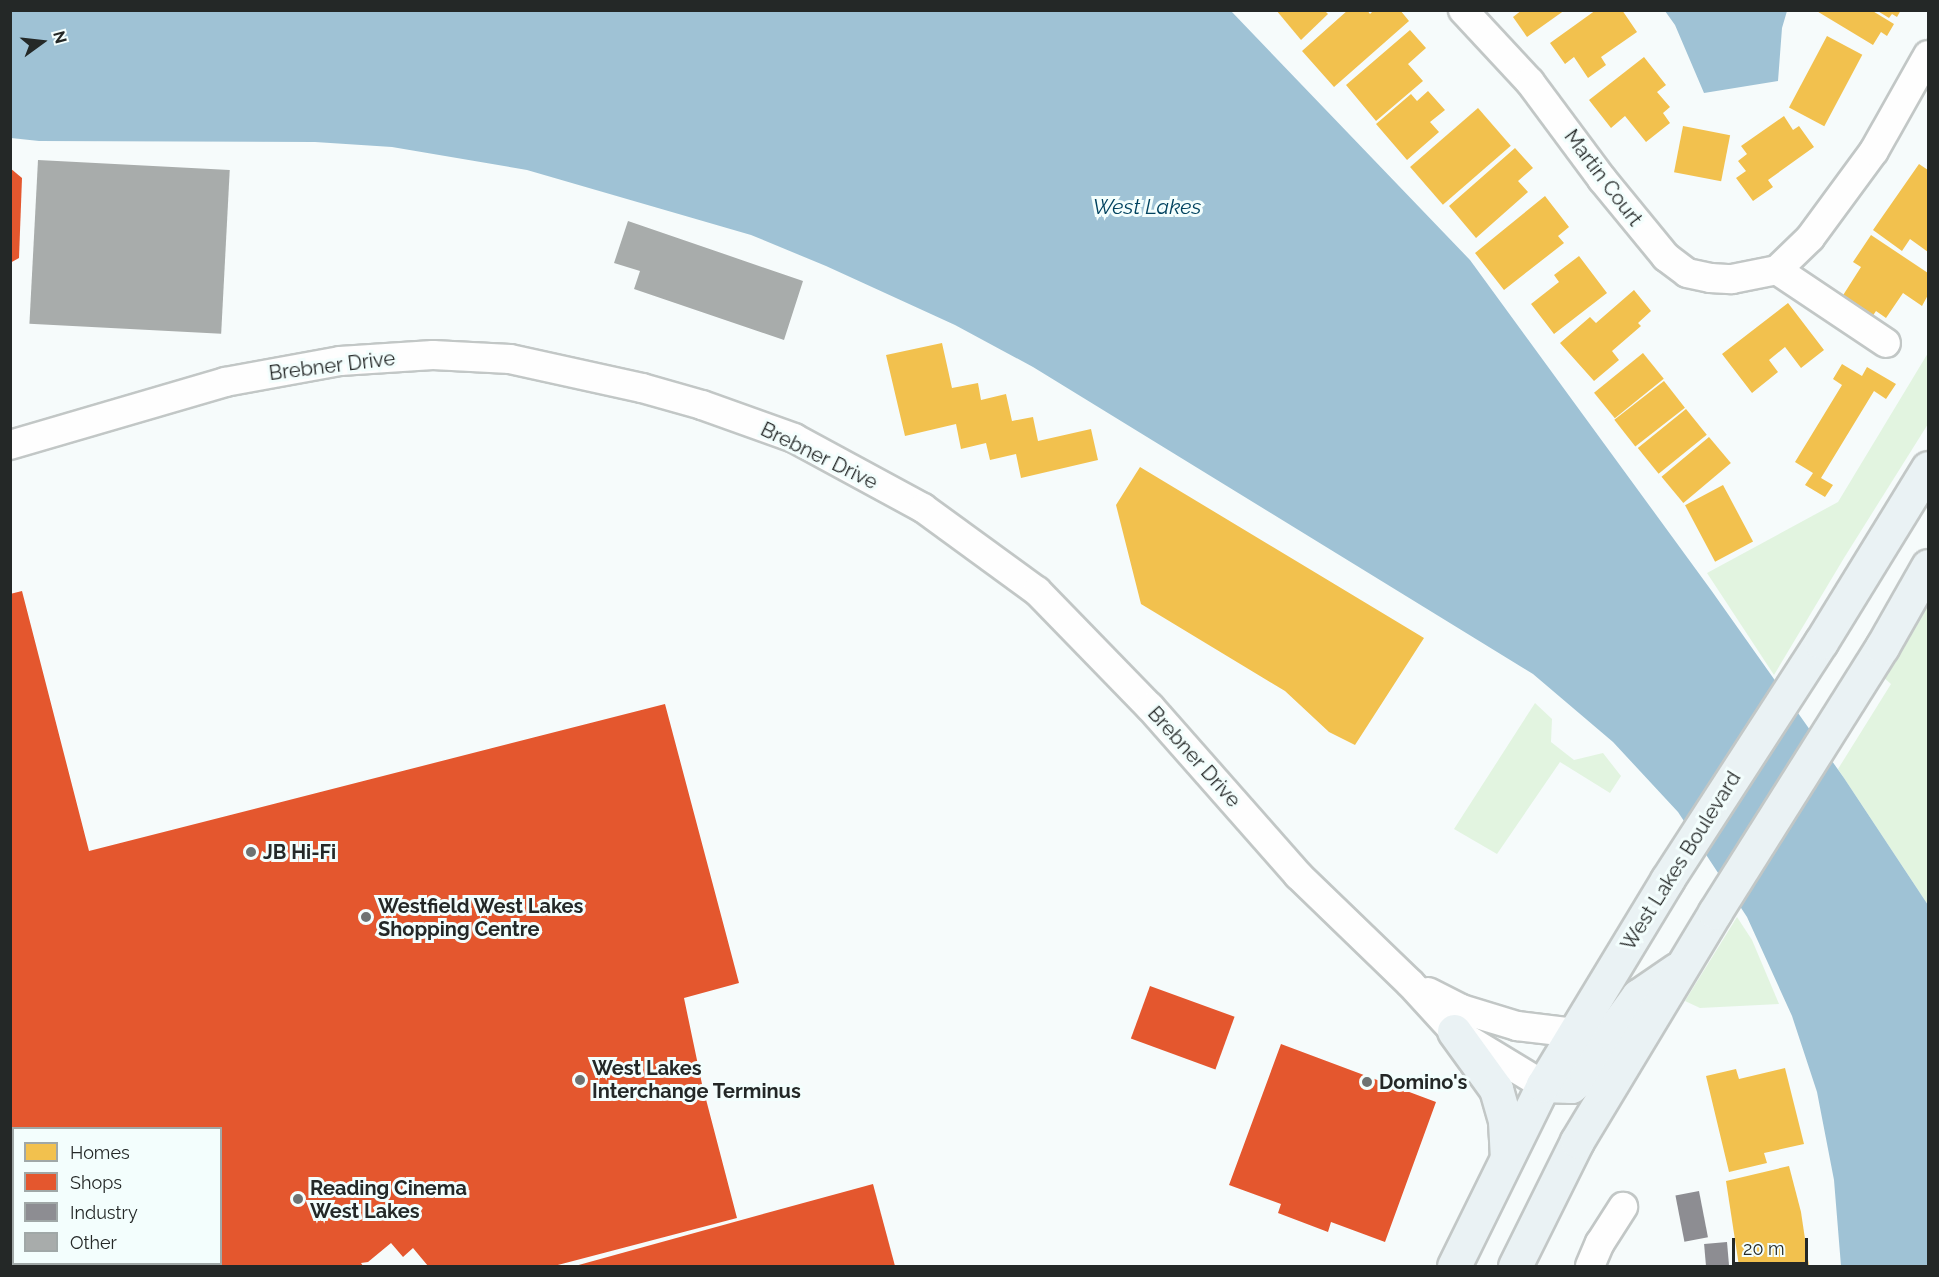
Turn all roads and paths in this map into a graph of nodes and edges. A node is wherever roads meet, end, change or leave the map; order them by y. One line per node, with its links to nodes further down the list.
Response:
1 (1463, 10): 3 (street, Martin Court)
2 (1929, 55): 3 (street)
3 (1777, 270): 4 (street)
4 (1886, 343)
5 (10, 444): 9 (street, Brebner Drive)
6 (1929, 468): 11 (main road, West Lakes Boulevard)
7 (1929, 566): 8 (main road)
8 (1684, 965): 12 (main road); 16 (main road)
9 (1410, 983): 10 (street, Brebner Drive); 11 (street, Brebner Drive)
10 (1454, 1030): 12 (street, Brebner Drive); 13 (main road)
11 (1575, 1033): 12 (main road, West Lakes Boulevard)
12 (1543, 1085): 13 (main road, West Lakes Boulevard)
13 (1507, 1155): 15 (main road, West Lakes Boulevard)
14 (1623, 1207): 17 (street)
15 (1454, 1266)
16 (1515, 1266)
17 (1590, 1266)

